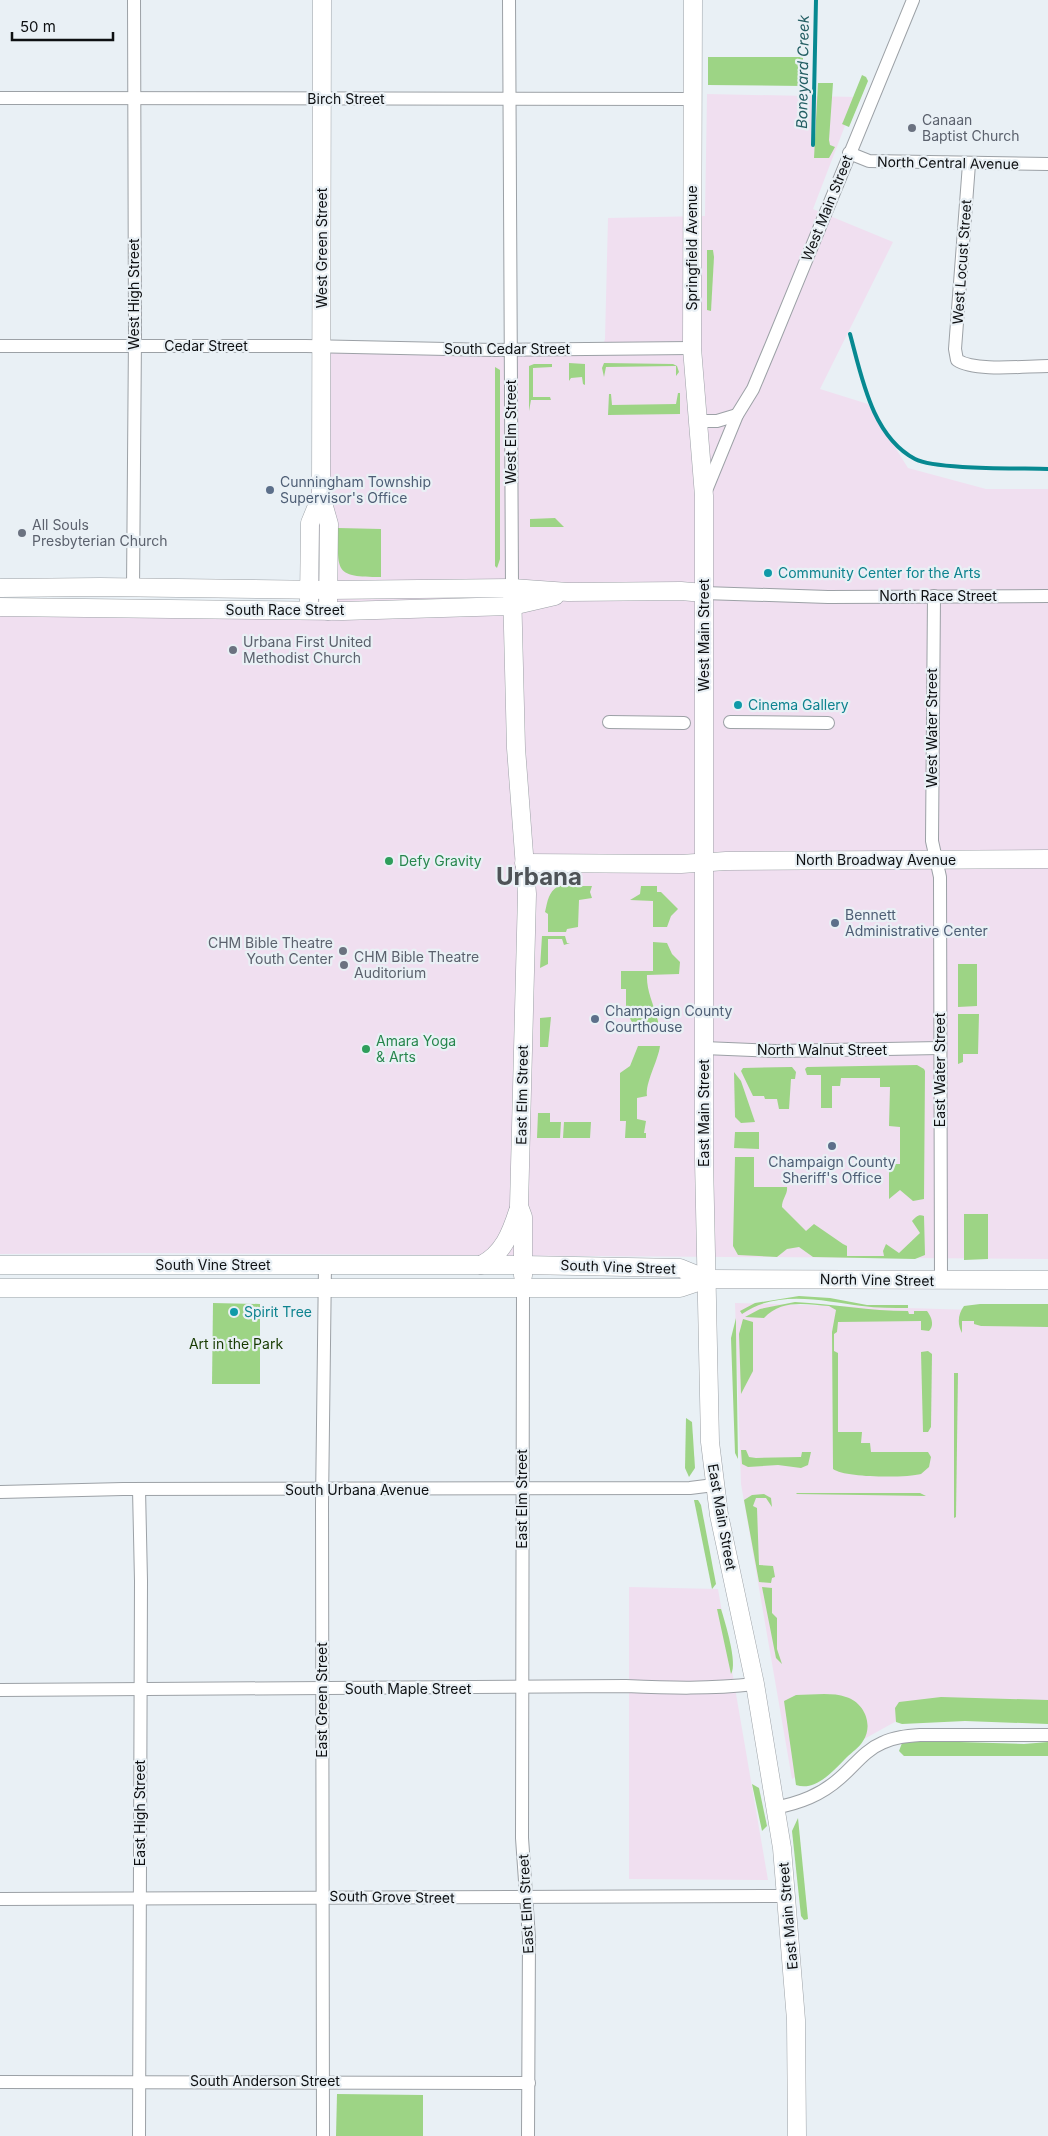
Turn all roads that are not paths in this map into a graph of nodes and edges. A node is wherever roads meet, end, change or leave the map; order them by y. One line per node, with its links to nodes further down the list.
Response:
1 (134, 0): 7 (street, West High Street)
2 (322, 0): 9 (street, West Green Street)
3 (509, 0): 8 (street, West Elm Street)
4 (692, 0): 10 (street, Springfield Avenue)
5 (913, 0): 11 (street, West Main Street)
6 (0, 98): 7 (street, Birch Street)
7 (134, 98): 9 (street, Birch Street); 15 (street, West High Street)
8 (509, 98): 9 (street, Birch Street); 10 (street, Birch Street); 18 (street, West Elm Street)
9 (322, 99): 16 (street, West Green Street)
10 (693, 99): 17 (street, Springfield Avenue)
11 (849, 153): 12 (street, North Central Avenue); 20 (street, West Main Street)
12 (969, 164): 13 (street, North Central Avenue); 19 (street, West Locust Street)
13 (1048, 164)
14 (0, 346): 15 (street, Cedar Street)
15 (134, 347): 16 (street, Cedar Street); 26 (street, West High Street)
16 (323, 347): 18 (street, South Cedar Street); 22 (street, West Green Street)
17 (692, 348): 18 (street, South Cedar Street); 21 (street, Springfield Avenue)
18 (510, 350): 25 (street, West Elm Street)
19 (1048, 366)
20 (737, 414): 21 (street); 23 (street, West Main Street)
21 (697, 421): 23 (street, Springfield Avenue)
22 (321, 496): 27 (street, West Green Street); 28 (street, West Green Street)
23 (704, 496): 30 (street, West Main Street)
24 (0, 588): 26 (street, South Race Street)
25 (512, 588): 28 (street, South Race Street); 29 (street, South Race Street); 34 (street, West Elm Street)
26 (133, 589): 27 (street, South Race Street)
27 (308, 589): 28 (street, South Race Street); 36 (street, West Green Street)
28 (328, 590): 37 (street, West Green Street)
29 (568, 592): 30 (street, South Race Street); 34 (street, South Race Street)
30 (704, 593): 31 (street, South Race Street); 45 (street, West Main Street)
31 (828, 596): 32 (street, North Race Street)
32 (934, 596): 33 (street, North Race Street); 43 (street, West Water Street)
33 (1048, 596)
34 (512, 606): 37 (street, South Race Street); 44 (street, West Elm Street)
35 (0, 607): 36 (street, South Race Street)
36 (309, 610): 37 (street, South Race Street)
37 (328, 611)
38 (609, 722): 40 (street)
39 (730, 722): 41 (street)
40 (684, 723)
41 (828, 723)
42 (1048, 859): 43 (street, North Broadway Avenue)
43 (936, 860): 45 (street, North Broadway Avenue); 47 (street, East Water Street)
44 (524, 863): 45 (street, North Broadway Avenue); 48 (street, East Elm Street)
45 (703, 863): 46 (street, East Main Street)
46 (704, 1048): 47 (street, North Walnut Street); 55 (street, East Main Street)
47 (940, 1048): 57 (street, East Water Street)
48 (519, 1206): 53 (street); 54 (street, East Elm Street)
49 (325, 1264): 52 (street, South Vine Street); 53 (street, South Vine Street); 59 (street, East Green Street)
50 (0, 1265): 51 (street, South Vine Street)
51 (86, 1265): 52 (street, South Vine Street); 62 (street)
52 (227, 1265): 58 (street)
53 (481, 1265): 54 (street, South Vine Street)
54 (523, 1265): 55 (street, South Vine Street); 60 (street, East Elm Street)
55 (707, 1279): 57 (street, North Vine Street); 60 (street, South Vine Street); 63 (street, East Main Street)
56 (1048, 1280): 57 (street, North Vine Street)
57 (941, 1281)
58 (227, 1287): 59 (street, South Vine Street); 62 (street, South Vine Street)
59 (324, 1287): 60 (street, South Vine Street); 66 (street, East Green Street)
60 (524, 1287): 65 (street, East Elm Street)
61 (0, 1288): 62 (street, South Vine Street)
62 (86, 1288)
63 (714, 1485): 65 (street, South Urbana Avenue); 68 (street, East Main Street)
64 (139, 1489): 66 (street, South Urbana Avenue); 67 (street, South Urbana Avenue); 69 (street, East High Street)
65 (522, 1489): 66 (street, South Urbana Avenue); 71 (street, East Elm Street)
66 (322, 1490): 70 (street, East Green Street)
67 (0, 1492)
68 (755, 1684): 71 (street, South Maple Street); 74 (street, East Main Street)
69 (140, 1688): 70 (street, South Maple Street); 72 (street, South Maple Street); 77 (street, East High Street)
70 (322, 1689): 71 (street, South Maple Street); 75 (street, East Green Street)
71 (523, 1689): 78 (street, East Elm Street)
72 (0, 1690)
73 (1048, 1735): 74 (street)
74 (774, 1808): 76 (street, East Main Street)
75 (323, 1896): 77 (street, South Grove Street); 78 (street, South Grove Street); 80 (street, East Green Street)
76 (785, 1896): 78 (street, South Grove Street); 87 (street, East Main Street)
77 (140, 1898): 79 (street, South Grove Street); 82 (street, East High Street)
78 (525, 1898): 83 (street, East Elm Street)
79 (0, 1899)
80 (323, 2081): 82 (street, South Anderson Street); 83 (street, South Anderson Street); 85 (street, East Green Street)
81 (0, 2082): 82 (street, South Anderson Street)
82 (139, 2082): 84 (street, East High Street)
83 (529, 2083): 86 (street, East Elm Street)
84 (139, 2136)
85 (323, 2136)
86 (528, 2136)
87 (797, 2136)

